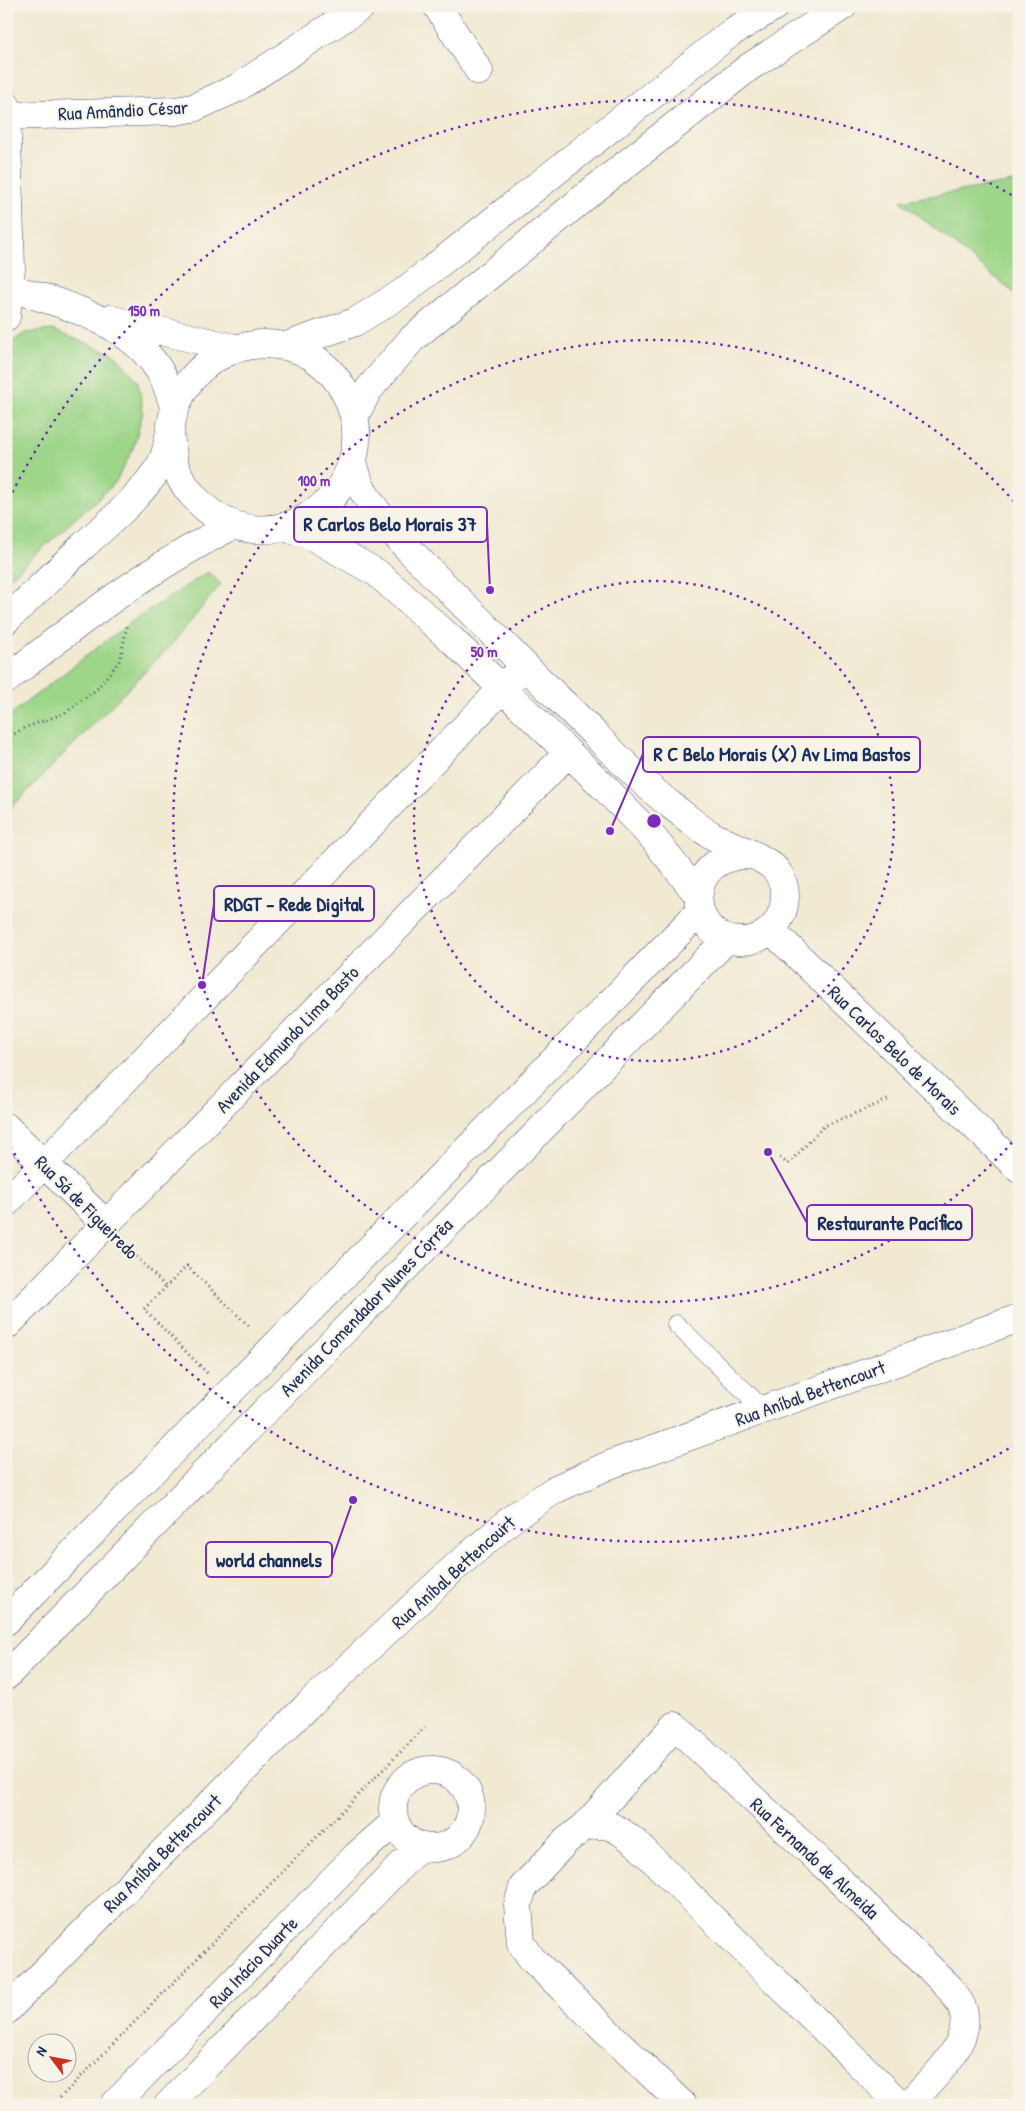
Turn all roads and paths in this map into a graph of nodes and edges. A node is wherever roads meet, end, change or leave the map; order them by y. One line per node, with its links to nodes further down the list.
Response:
1 (362, 6): 7 (street, Rua Amândio César)
2 (437, 6): 5 (street)
3 (775, 6): 11 (street)
4 (844, 6): 13 (street)
5 (479, 70)
6 (6, 104): 7 (street)
7 (7, 116): 8 (street)
8 (10, 288): 9 (street); 10 (street)
9 (86, 313): 12 (street); 14 (street)
10 (6, 317)
11 (286, 346): 12 (street); 13 (street)
12 (234, 348): 14 (street)
13 (354, 417): 15 (street)
14 (172, 421): 16 (street); 18 (street)
15 (353, 461): 17 (street); 20 (street)
16 (234, 525): 17 (street); 21 (street)
17 (283, 527): 22 (street)
18 (6, 620)
19 (128, 624): 23 (path)
20 (524, 666): 22 (street); 25 (street)
21 (6, 680)
22 (501, 689): 24 (street); 32 (street)
23 (6, 739)
24 (568, 753): 26 (street); 35 (street, Avenida Edmundo Lima Basto)
25 (751, 855): 26 (street); 27 (street)
26 (699, 903): 28 (street); 40 (street, Avenida Comendador Nunes Corrêa)
27 (771, 930): 28 (street); 33 (street, Rua Carlos Belo de Morais)
28 (727, 939): 44 (street, Avenida Comendador Nunes Corrêa)
29 (890, 1099): 31 (path)
30 (6, 1127): 32 (street, Rua Sá de Figueiredo)
31 (780, 1158)
32 (44, 1164): 34 (street); 35 (street, Rua Sá de Figueiredo)
33 (1019, 1169)
34 (6, 1203)
35 (106, 1224): 36 (path, Rua Sá de Figueiredo); 39 (street, Avenida Edmundo Lima Basto)
36 (166, 1287): 40 (path); 41 (path)
37 (1019, 1318): 42 (street, Rua Aníbal Bettencourt)
38 (676, 1324): 42 (lane)
39 (6, 1326)
40 (273, 1349): 41 (street, Avenida Comendador Nunes Corrêa)
41 (228, 1395): 43 (street, Avenida Comendador Nunes Corrêa)
42 (763, 1410): 49 (street, Rua Aníbal Bettencourt)
43 (6, 1620)
44 (6, 1676)
45 (425, 1728): 50 (path)
46 (395, 1822): 48 (street); 48 (street); 51 (street, Rua Inácio Duarte)
47 (584, 1827): 53 (street, Rua Fernando de Almeida); 54 (street); 55 (street, Rua Fernando de Almeida)
48 (420, 1846): 52 (street, Rua Inácio Duarte)
49 (6, 2011)
50 (53, 2105)
51 (114, 2105)
52 (168, 2105)
53 (683, 2105)
54 (901, 2105)
55 (908, 2105)

